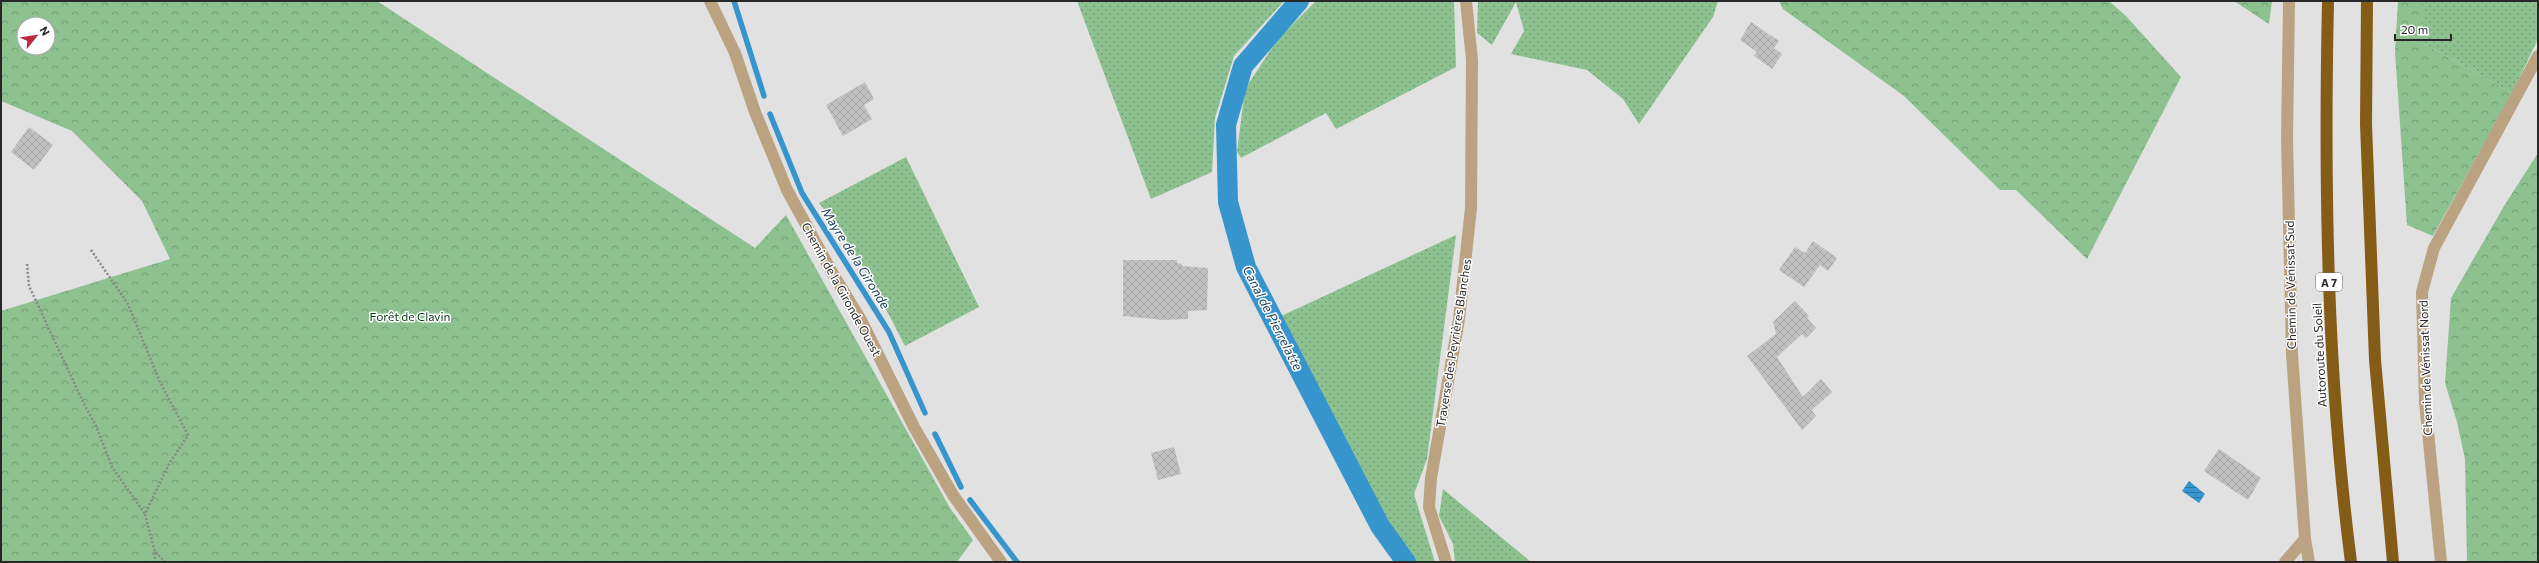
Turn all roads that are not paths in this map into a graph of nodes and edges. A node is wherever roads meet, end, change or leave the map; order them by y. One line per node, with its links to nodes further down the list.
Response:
1 (710, 1): 8 (street, Chemin de la Gironde Ouest)
2 (1466, 1): 9 (street, Traverse des Peyrières Blanches)
3 (2289, 1): 7 (street, Chemin de Vénissat Sud)
4 (2328, 1): 12 (highway, Autoroute du Soleil / A 7)
5 (2367, 1): 13 (highway)
6 (2538, 56): 14 (street, Chemin de Vénissat Nord)
7 (2305, 539): 10 (street); 11 (street, Chemin de Vénissat Sud)
8 (1001, 562)
9 (1446, 562)
10 (2285, 562)
11 (2309, 562)
12 (2351, 562)
13 (2393, 562)
14 (2441, 562)

